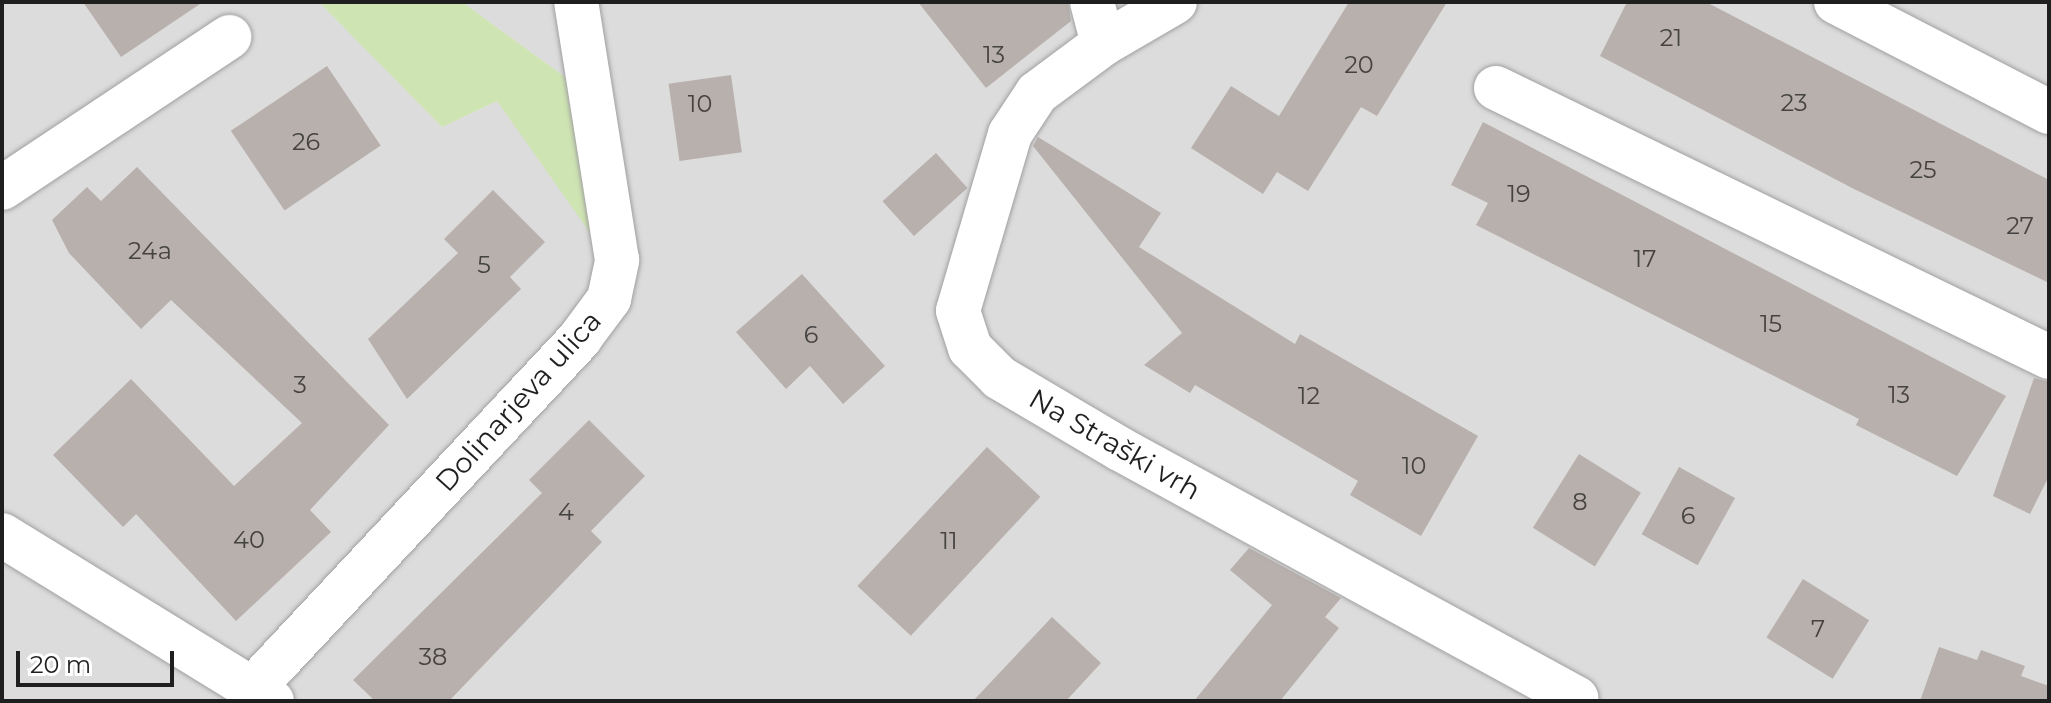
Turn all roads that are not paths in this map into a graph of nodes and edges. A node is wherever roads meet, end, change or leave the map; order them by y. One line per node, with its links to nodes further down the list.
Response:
1 (576, 2): 12 (street, Dolinarjeva ulica)
2 (1092, 2): 6 (street)
3 (1175, 2): 6 (street, Na Straški vrh)
4 (1836, 2): 8 (street)
5 (229, 37): 9 (street)
6 (1103, 44): 13 (street, Na Straški vrh)
7 (1496, 88): 10 (street)
8 (2049, 112)
9 (2, 188)
10 (2049, 357)
11 (2, 535): 12 (street)
12 (262, 694)
13 (1573, 701)

